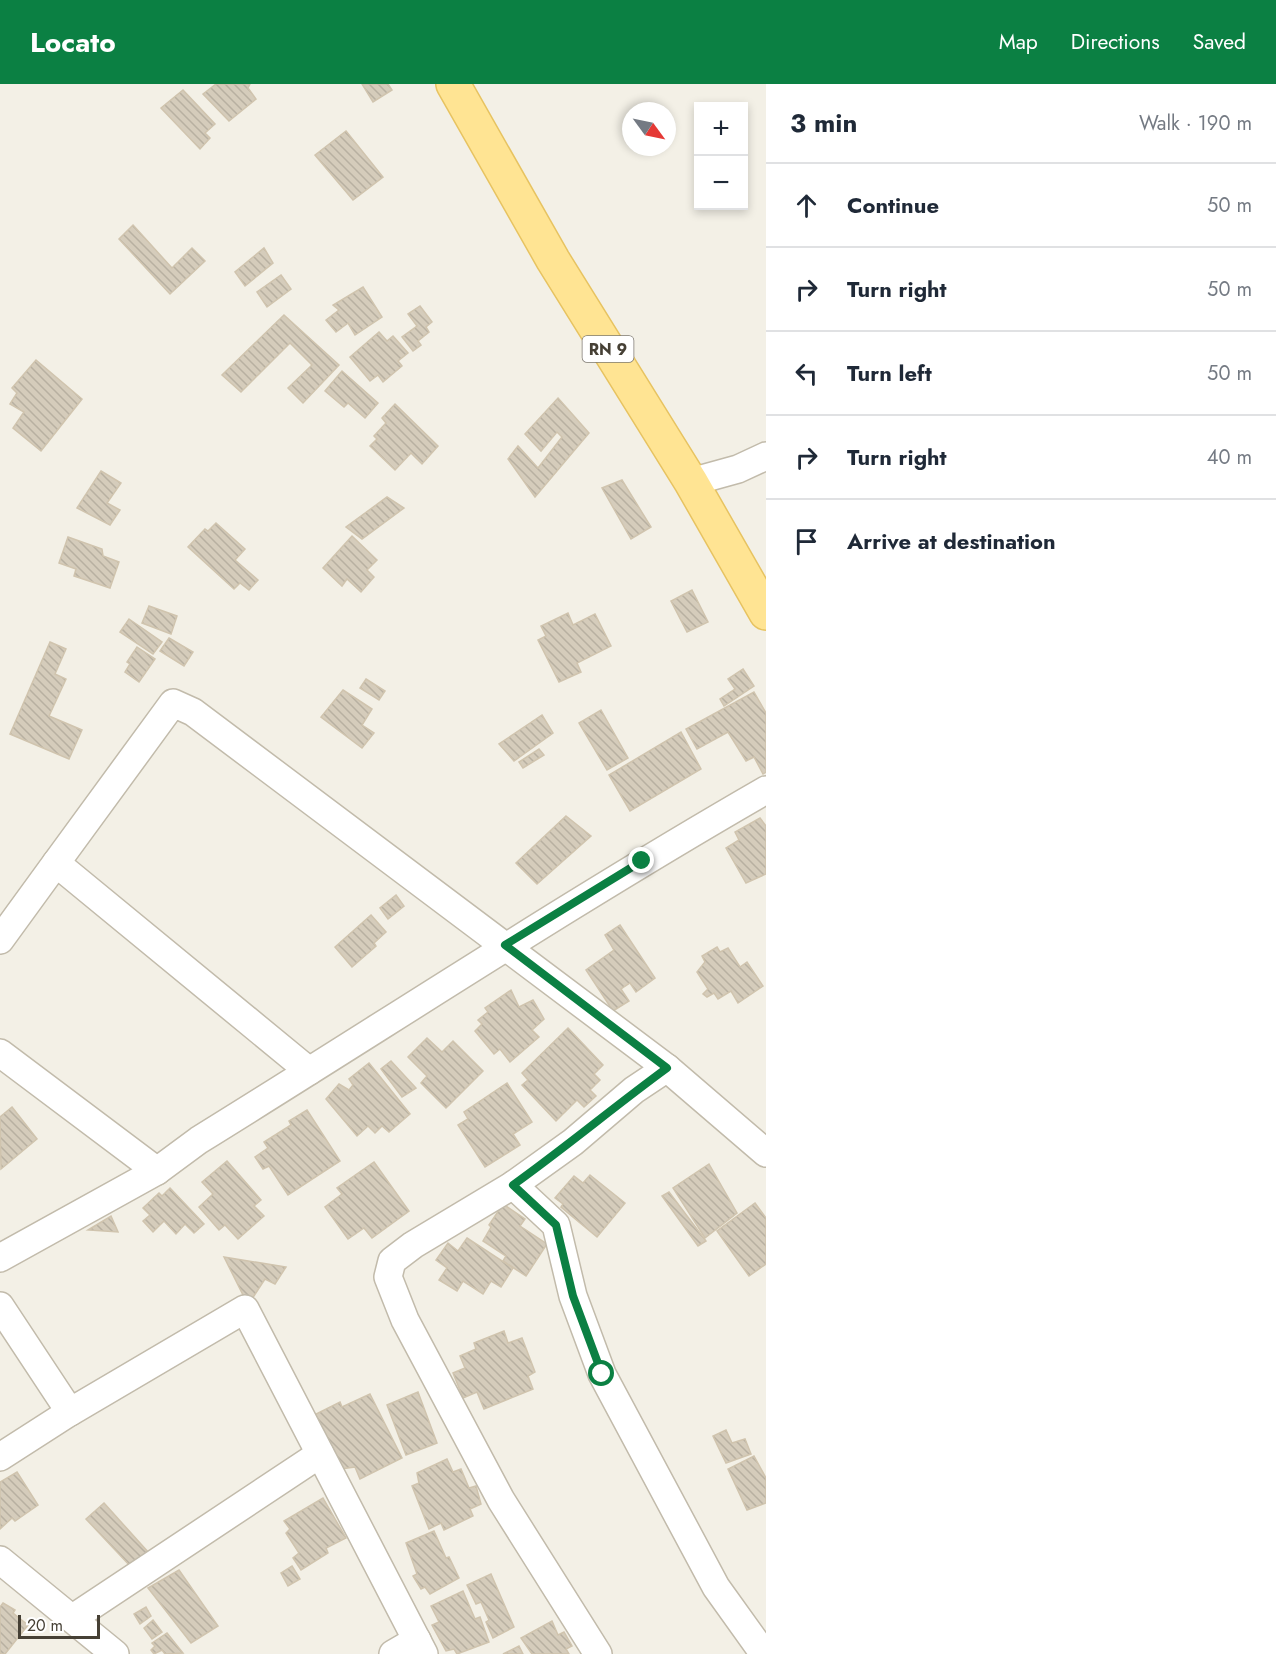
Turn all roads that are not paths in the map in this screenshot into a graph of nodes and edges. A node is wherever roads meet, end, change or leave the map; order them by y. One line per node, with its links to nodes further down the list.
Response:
1 (453, 84): 3 (main road, RN 9)
2 (766, 456): 3 (street)
3 (691, 482): 4 (main road, RN 9)
4 (766, 613)
5 (766, 790): 8 (street)
6 (56, 863): 7 (street); 8 (street); 11 (street)
7 (0, 940)
8 (505, 945): 10 (street); 11 (street)
9 (0, 1053): 13 (street)
10 (667, 1068): 12 (street); 14 (street)
11 (309, 1071): 13 (street)
12 (766, 1153)
13 (157, 1172): 15 (street)
14 (513, 1185): 25 (street); 26 (street)
15 (0, 1257)
16 (0, 1306): 17 (street)
17 (70, 1412): 18 (street); 19 (street)
18 (320, 1454): 21 (street); 22 (street)
19 (0, 1457)
20 (0, 1560): 21 (street)
21 (73, 1618): 23 (street)
22 (421, 1647): 24 (street)
23 (115, 1654)
24 (393, 1654)
25 (598, 1654)
26 (764, 1654)

